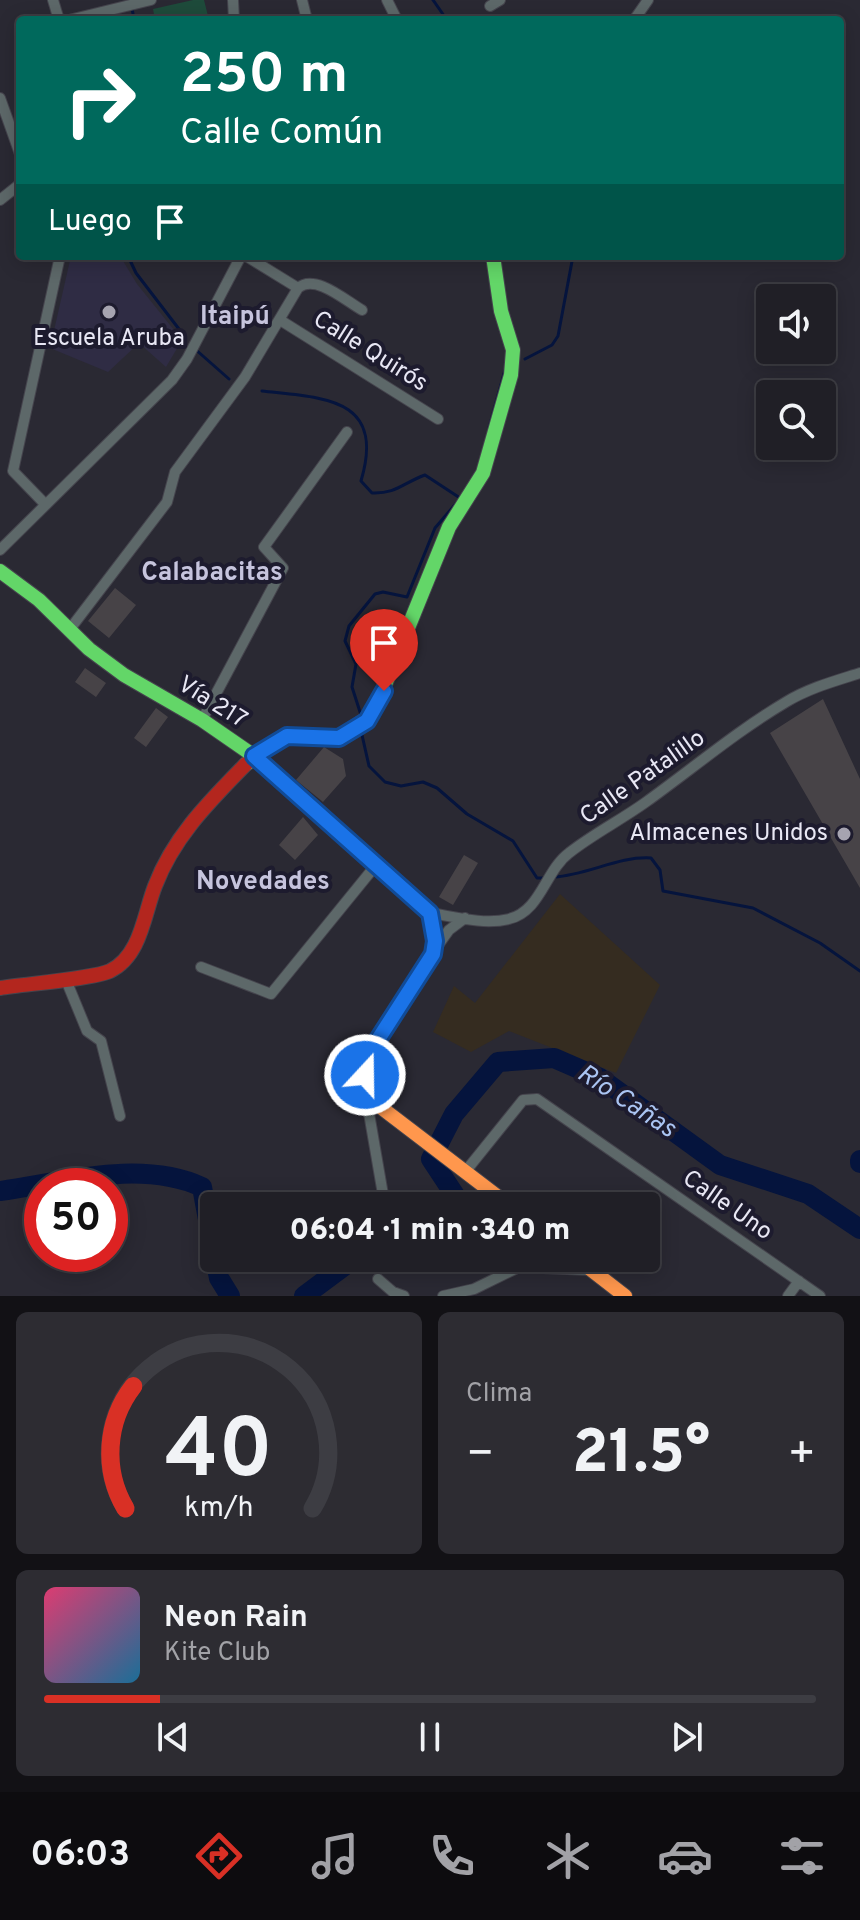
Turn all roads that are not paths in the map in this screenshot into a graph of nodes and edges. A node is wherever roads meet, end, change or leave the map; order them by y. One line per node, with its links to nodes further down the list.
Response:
1 (148, 1): 2 (street)
2 (84, 16)
3 (0, 98): 4 (street)
4 (16, 143)
5 (16, 187): 6 (street)
6 (0, 200)
7 (59, 260): 16 (street)
8 (241, 260): 16 (street)
9 (250, 260): 11 (street)
10 (494, 260): 22 (main road)
11 (298, 288): 12 (street); 13 (street)
12 (362, 310)
13 (280, 320): 14 (street, Calle Quirós); 19 (street)
14 (438, 419)
15 (347, 432): 21 (street)
16 (45, 504): 17 (street)
17 (0, 550)
18 (0, 571): 19 (main road, Vía 217)
19 (70, 629): 21 (main road, Vía 217)
20 (860, 673): 25 (street, Calle Patalillo)
21 (202, 720): 22 (main road, Vía 217)
22 (254, 756): 23 (main road, Vía 217); 28 (main road)
23 (376, 865): 24 (main road, Vía 217); 27 (street)
24 (430, 913): 25 (street, Calle Patalillo); 26 (main road)
25 (465, 918): 26 (street)
26 (433, 954): 30 (main road)
27 (201, 967)
28 (66, 980): 29 (main road); 31 (street)
29 (0, 988)
30 (366, 1096): 32 (main road); 33 (street)
31 (120, 1116)
32 (465, 1172): 34 (main road); 38 (street, Calle Uno)
33 (383, 1192)
34 (491, 1192)
35 (509, 1272): 40 (street)
36 (594, 1272): 41 (main road)
37 (378, 1279): 39 (street)
38 (799, 1281): 42 (street); 43 (street, Calle Uno)
39 (404, 1296)
40 (443, 1296)
41 (625, 1296)
42 (788, 1296)
43 (820, 1296)

